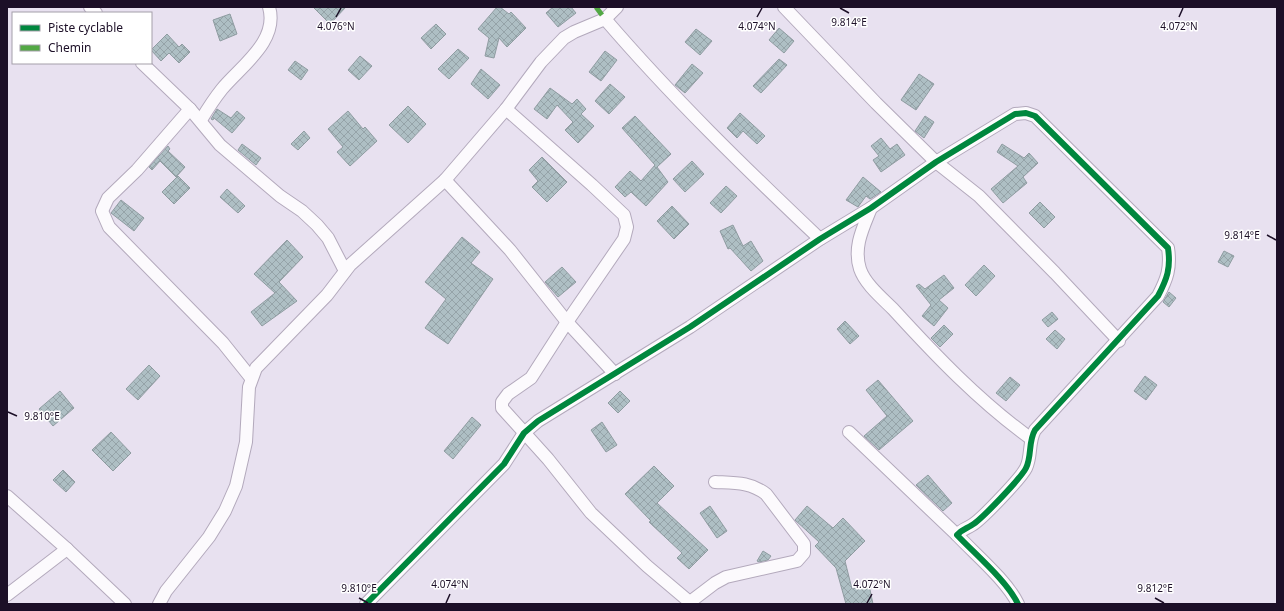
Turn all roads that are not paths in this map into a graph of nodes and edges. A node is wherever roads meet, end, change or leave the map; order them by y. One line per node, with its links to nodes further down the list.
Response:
1 (268, 7): 8 (street)
2 (617, 7): 4 (street)
3 (784, 7): 9 (street)
4 (605, 19): 7 (street); 12 (street)
5 (143, 64): 6 (street)
6 (190, 109): 8 (street); 17 (street)
7 (506, 109): 10 (street); 14 (street)
8 (201, 120): 13 (street)
9 (936, 162): 11 (street); 15 (street); 15 (street)
10 (445, 180): 13 (street); 14 (street)
11 (871, 208): 12 (street); 20 (street)
12 (820, 239): 16 (street)
13 (345, 271): 17 (street)
14 (567, 322): 16 (street); 19 (street)
15 (1118, 341): 20 (street)
16 (615, 374): 19 (street)
17 (251, 378): 28 (street)
18 (849, 432): 23 (street)
19 (524, 433): 26 (street); 29 (street)
20 (1030, 438): 23 (street)
21 (715, 482): 26 (street)
22 (7, 496): 24 (street)
23 (957, 535): 30 (street)
24 (67, 549): 25 (street); 27 (street)
25 (7, 595)
26 (691, 603)
27 (125, 604)
28 (159, 604)
29 (366, 604)
30 (1018, 604)

